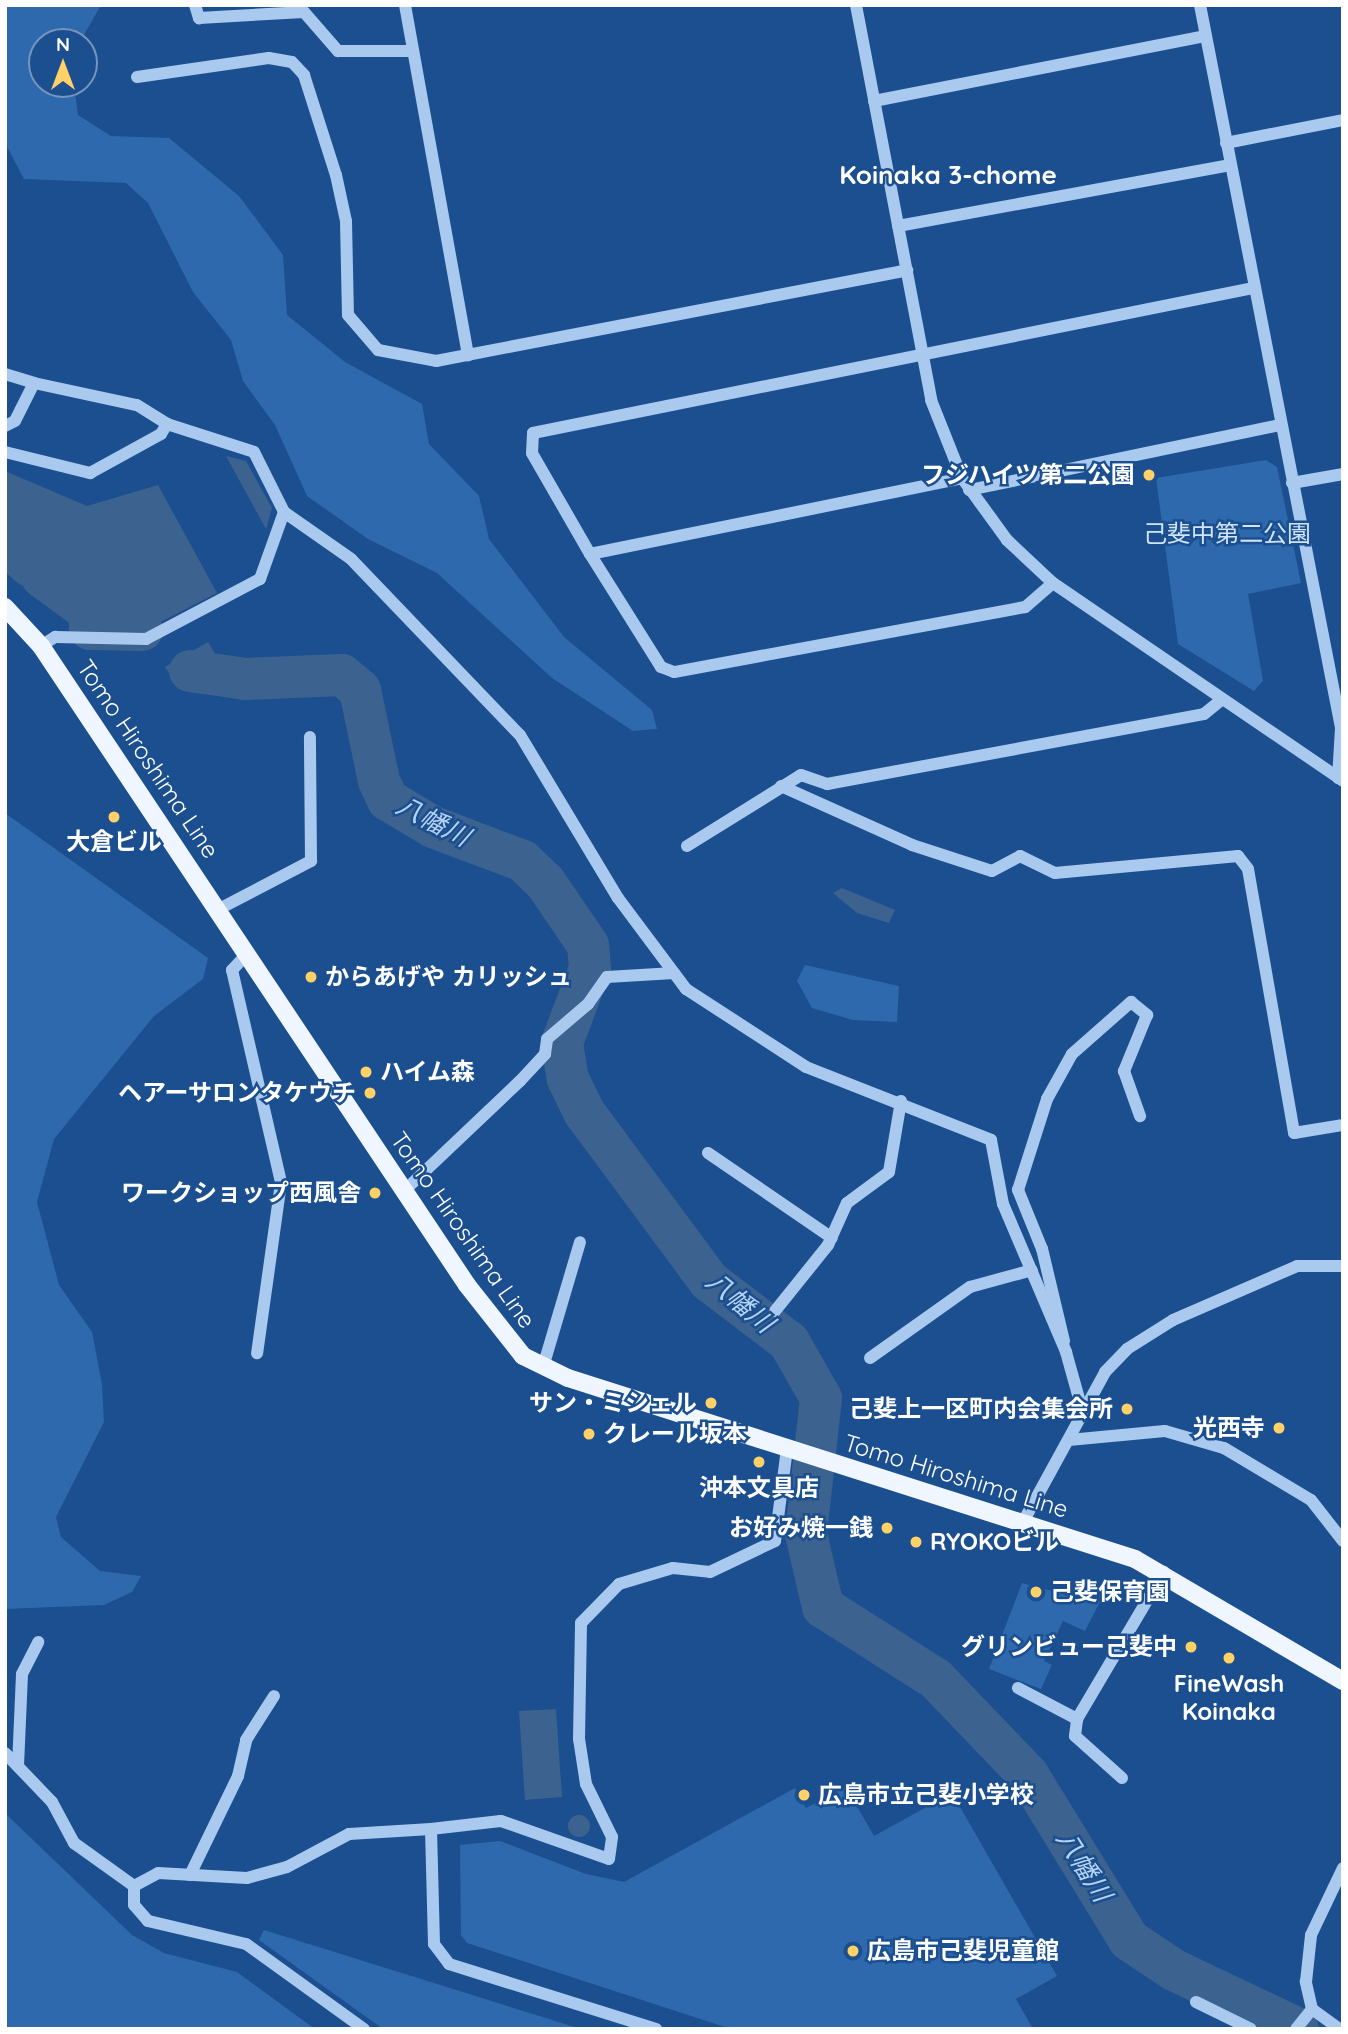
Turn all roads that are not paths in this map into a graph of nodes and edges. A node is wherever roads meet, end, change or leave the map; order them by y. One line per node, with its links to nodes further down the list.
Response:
1 (195, 5): 6 (street)
2 (405, 5): 6 (street)
3 (856, 5): 8 (street)
4 (1200, 5): 5 (street)
5 (1205, 36): 8 (street); 10 (street)
6 (413, 51): 15 (street)
7 (137, 77): 15 (street)
8 (874, 101): 12 (street)
9 (1343, 120): 10 (street)
10 (1226, 144): 11 (street)
11 (1230, 165): 12 (street); 14 (street)
12 (898, 226): 13 (street)
13 (906, 270): 15 (street); 16 (street)
14 (1253, 288): 16 (street); 20 (street)
15 (468, 355)
16 (923, 355): 24 (street); 28 (street)
17 (5, 374): 18 (street)
18 (34, 383): 19 (street); 21 (street)
19 (167, 424): 22 (street); 27 (street)
20 (1279, 425): 25 (street); 26 (street)
21 (5, 426)
22 (5, 452)
23 (1343, 474): 25 (street)
24 (962, 478): 26 (street); 28 (street)
25 (1292, 483): 33 (street)
26 (970, 490): 29 (street)
27 (284, 512): 31 (street); 40 (street)
28 (590, 554): 29 (street)
29 (1053, 583): 32 (street)
30 (5, 607): 31 (main road, Tomo Hiroshima Line)
31 (41, 646): 38 (main road, Tomo Hiroshima Line)
32 (1221, 700): 35 (street); 36 (street)
33 (1342, 728): 35 (street)
34 (310, 737): 38 (street)
35 (1340, 779)
36 (781, 786): 37 (street); 43 (street)
37 (687, 846)
38 (219, 909): 39 (main road, Tomo Hiroshima Line)
39 (247, 954): 45 (main road, Tomo Hiroshima Line); 52 (street)
40 (674, 973): 41 (street); 45 (street)
41 (901, 1101): 46 (street); 49 (street)
42 (1140, 1116): 51 (street)
43 (1343, 1125)
44 (708, 1153): 46 (street)
45 (404, 1191): 54 (main road, Tomo Hiroshima Line)
46 (832, 1238): 50 (street)
47 (580, 1242): 54 (street)
48 (1343, 1266): 55 (street)
49 (1032, 1270): 51 (street); 53 (street)
50 (775, 1311)
51 (1066, 1352): 55 (street)
52 (257, 1353)
53 (870, 1358)
54 (543, 1367): 57 (main road, Tomo Hiroshima Line)
55 (1083, 1413): 56 (street)
56 (1069, 1440): 58 (street); 59 (street)
57 (787, 1449): 58 (main road, Tomo Hiroshima Line); 69 (street)
58 (1023, 1522): 60 (main road, Tomo Hiroshima Line)
59 (1343, 1541)
60 (1164, 1572): 62 (main road, Tomo Hiroshima Line); 65 (street)
61 (38, 1642): 67 (street)
62 (1343, 1681)
63 (1018, 1688): 65 (street)
64 (274, 1696): 71 (street)
65 (1077, 1719): 68 (street)
66 (5, 1753): 67 (street)
67 (18, 1766): 72 (street)
68 (1122, 1778)
69 (431, 1829): 71 (street); 77 (street)
70 (1343, 1868): 74 (street)
71 (190, 1875): 72 (street)
72 (134, 1885): 76 (street)
73 (1196, 2002): 78 (street)
74 (1312, 2009): 75 (street); 79 (street)
75 (1299, 2024)
76 (364, 2029)
77 (656, 2029)
78 (1251, 2029)
79 (1340, 2029)

